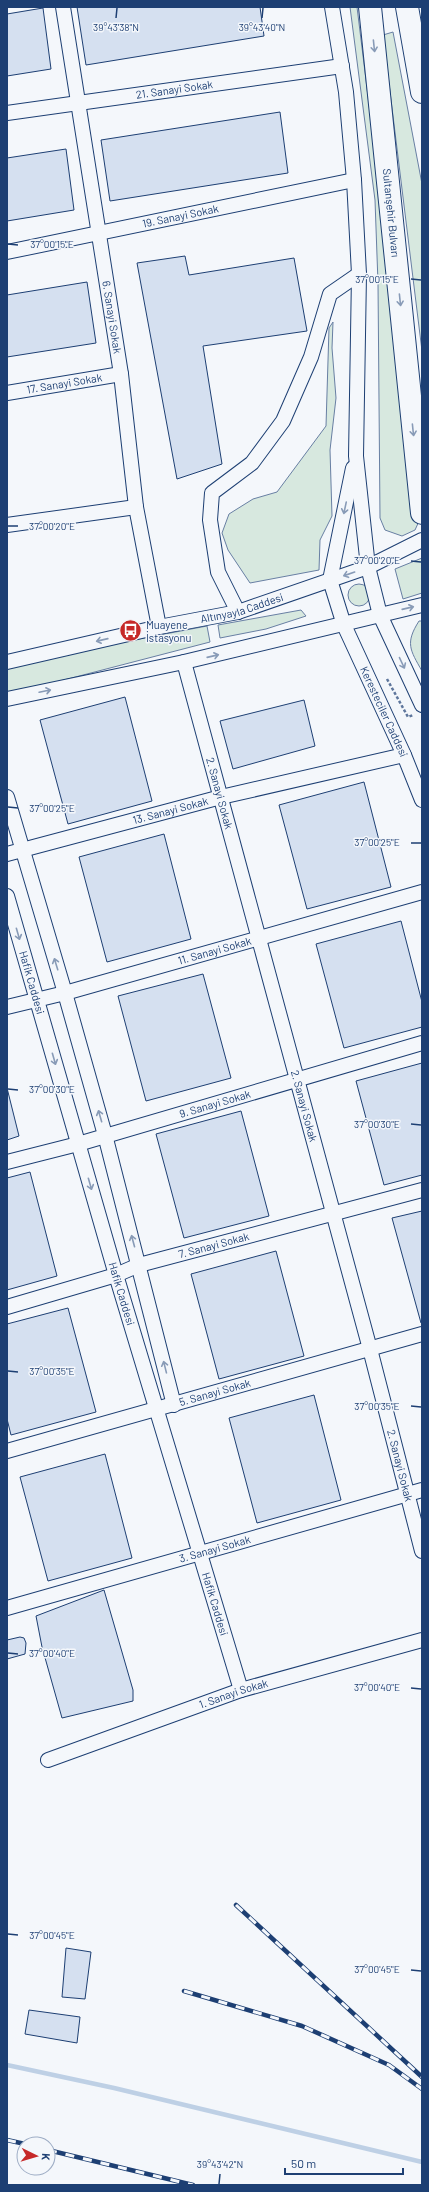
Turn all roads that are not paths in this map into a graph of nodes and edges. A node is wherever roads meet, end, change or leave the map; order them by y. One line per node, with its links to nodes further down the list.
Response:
1 (63, 7): 7 (street, 6. Sanayi Sokak)
2 (332, 7): 5 (street)
3 (370, 7): 17 (highway, Sultanşehir Bulvarı, one-way to 17)
4 (407, 7): 6 (highway)
5 (342, 66): 7 (street, 21. Sanayi Sokak); 9 (street)
6 (422, 92)
7 (77, 103): 8 (street, 21. Sanayi Sokak); 10 (street, 6. Sanayi Sokak)
8 (7, 113)
9 (354, 180): 10 (street, 19. Sanayi Sokak); 12 (street)
10 (99, 234): 11 (street, 19. Sanayi Sokak); 13 (street, 6. Sanayi Sokak)
11 (7, 252)
12 (359, 274): 15 (street); 23 (street)
13 (121, 374): 14 (street, 17. Sanayi Sokak); 16 (street, 6. Sanayi Sokak)
14 (7, 393)
15 (356, 456): 20 (street); 21 (street, one-way to 21)
16 (136, 507): 18 (street); 26 (street, 6. Sanayi Sokak)
17 (422, 513)
18 (7, 526)
19 (422, 540): 20 (street, Altınyayla Caddesi)
20 (368, 567): 21 (street, Altınyayla Caddesi, one-way to 21); 24 (street)
21 (330, 580): 23 (street, Altınyayla Caddesi); 25 (street, Keresteciler Caddesi)
22 (422, 605): 24 (street, one-way to 22)
23 (238, 612): 26 (street, Altınyayla Caddesi)
24 (380, 615): 25 (street); 30 (street, one-way to 30)
25 (344, 625): 28 (street, one-way to 25); 31 (street, Keresteciler Caddesi)
26 (159, 627): 27 (street, Altınyayla Caddesi, one-way to 27)
27 (7, 662)
28 (184, 662): 29 (street, one-way to 28); 33 (street, 2. Sanayi Sokak)
29 (7, 699)
30 (422, 704)
31 (404, 755): 33 (street, 13. Sanayi Sokak); 34 (street, Keresteciler Caddesi)
32 (7, 797): 35 (street, Hafik Caddesi)
33 (221, 797): 35 (street, 13. Sanayi Sokak); 39 (street, 2. Sanayi Sokak)
34 (422, 800)
35 (21, 850): 36 (street, 13. Sanayi Sokak); 40 (street, Hafik Caddesi, one-way to 35)
36 (7, 854)
37 (422, 892): 39 (street, 11. Sanayi Sokak)
38 (7, 896): 41 (street, Hafik Caddesi, one-way to 41)
39 (259, 938): 40 (street, 11. Sanayi Sokak); 44 (street, 2. Sanayi Sokak)
40 (65, 993): 41 (street, 11. Sanayi Sokak); 45 (street, Hafik Caddesi, one-way to 40)
41 (36, 999): 42 (street, 11. Sanayi Sokak); 46 (street, Hafik Caddesi, one-way to 46)
42 (7, 1007)
43 (422, 1043): 44 (street, 9. Sanayi Sokak)
44 (297, 1078): 45 (street, 9. Sanayi Sokak); 49 (street, 2. Sanayi Sokak)
45 (105, 1135): 46 (street, 9. Sanayi Sokak); 50 (street, Hafik Caddesi, one-way to 45)
46 (78, 1144): 47 (street, 9. Sanayi Sokak); 51 (street, Hafik Caddesi, one-way to 51)
47 (7, 1162)
48 (422, 1190): 49 (street, 7. Sanayi Sokak)
49 (333, 1212): 50 (street, 7. Sanayi Sokak); 54 (street, 2. Sanayi Sokak)
50 (139, 1265): 51 (street, 7. Sanayi Sokak); 55 (street, Hafik Caddesi, one-way to 50)
51 (116, 1275): 52 (street, 7. Sanayi Sokak); 56 (street, Hafik Caddesi)
52 (7, 1307)
53 (422, 1334): 54 (street, 5. Sanayi Sokak)
54 (370, 1349): 55 (street, 5. Sanayi Sokak); 59 (street, 2. Sanayi Sokak)
55 (174, 1405): 56 (street, 5. Sanayi Sokak)
56 (157, 1410): 57 (street, 5. Sanayi Sokak); 61 (street, Hafik Caddesi)
57 (7, 1451)
58 (422, 1490): 59 (street, 3. Sanayi Sokak)
59 (407, 1495): 60 (street, 2. Sanayi Sokak); 61 (street, 3. Sanayi Sokak)
60 (422, 1551)
61 (201, 1554): 62 (street, 3. Sanayi Sokak); 64 (street, Hafik Caddesi)
62 (7, 1608)
63 (422, 1640): 64 (street, 1. Sanayi Sokak)
64 (241, 1690): 65 (street, 1. Sanayi Sokak)
65 (48, 1760)

